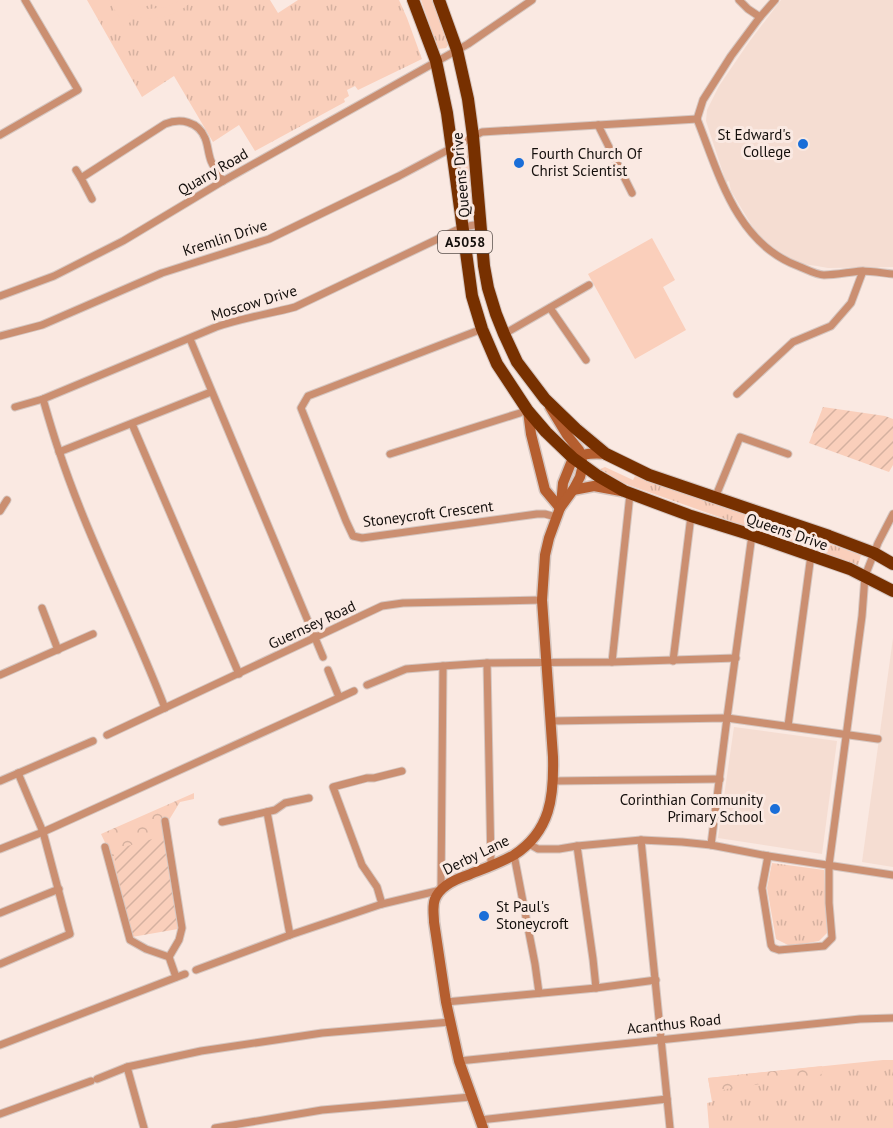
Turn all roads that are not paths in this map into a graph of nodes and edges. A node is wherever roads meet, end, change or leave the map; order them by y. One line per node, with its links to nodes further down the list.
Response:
1 (25, 0): 12 (street)
2 (413, 0): 9 (highway, Queens Drive / A5058)
3 (439, 0): 8 (highway, Queens Drive / A5058)
4 (532, 0): 8 (street, Quarry Road)
5 (739, 0): 7 (street)
6 (775, 0): 7 (street)
7 (760, 17): 10 (street)
8 (457, 50): 9 (street, Quarry Road); 13 (highway, Queens Drive / A5058)
9 (436, 61): 14 (highway, Queens Drive / A5058); 17 (street, Quarry Road)
10 (697, 119): 11 (street, Kremlin Drive); 22 (street)
11 (598, 125): 13 (street, Kremlin Drive); 18 (street)
12 (0, 135)
13 (473, 136): 14 (street, Kremlin Drive); 20 (highway, Queens Drive / A5058)
14 (451, 147): 21 (highway, Queens Drive / A5058); 29 (street, Kremlin Drive)
15 (76, 170): 16 (street)
16 (81, 178): 17 (street); 19 (street)
17 (223, 181): 25 (street, Quarry Road)
18 (632, 193)
19 (92, 199)
20 (480, 224): 21 (street, Moscow Drive); 28 (highway, Queens Drive / A5058)
21 (462, 227): 27 (highway, Queens Drive / A5058); 30 (street, Moscow Drive)
22 (863, 271): 23 (street); 33 (street)
23 (893, 274)
24 (589, 285): 26 (street)
25 (0, 296)
26 (550, 308): 28 (street); 31 (street)
27 (482, 329): 37 (highway, Queens Drive / A5058); 48 (street, Stoneycroft Crescent)
28 (504, 334): 35 (highway, Queens Drive / A5058)
29 (0, 336)
30 (189, 339): 32 (street); 34 (street, Moscow Drive)
31 (586, 360)
32 (211, 392): 38 (street); 61 (street)
33 (736, 394)
34 (43, 399): 36 (street, Moscow Drive); 39 (street)
35 (545, 399): 41 (highway, Queens Drive / A5058); 43 (street, A5058)
36 (15, 407)
37 (527, 409): 40 (street); 43 (highway, Queens Drive / A5058); 48 (street, Queens Drive)
38 (132, 423): 39 (street); 71 (street)
39 (59, 452): 76 (street)
40 (390, 453)
41 (606, 453): 43 (street); 46 (highway, Queens Drive / A5058)
42 (788, 454): 46 (street)
43 (579, 459): 44 (street, Derby Lane); 45 (highway, Queens Drive / A5058); 48 (street, Derby Lane)
44 (573, 490): 45 (street); 48 (street, Derby Lane)
45 (627, 492): 51 (highway, Queens Drive / A5058); 67 (street)
46 (715, 498): 53 (highway, Queens Drive / A5058)
47 (8, 500): 49 (street)
48 (559, 510): 58 (street, Derby Lane)
49 (0, 511)
50 (893, 514): 53 (street)
51 (691, 516): 52 (highway, Queens Drive / A5058); 65 (street)
52 (752, 535): 54 (highway, Queens Drive / A5058); 64 (street)
53 (874, 553): 55 (highway, Queens Drive / A5058); 56 (street)
54 (811, 555): 56 (highway, Queens Drive / A5058); 79 (street)
55 (893, 564)
56 (865, 576): 57 (highway, Queens Drive / A5058); 80 (street)
57 (893, 591)
58 (543, 600): 61 (street, Guernsey Road); 66 (street, Derby Lane)
59 (42, 608): 62 (street)
60 (93, 634): 62 (street)
61 (314, 638): 63 (street); 71 (street, Guernsey Road)
62 (58, 650): 72 (street)
63 (322, 657)
64 (736, 658): 65 (street); 77 (street)
65 (673, 661): 67 (street)
66 (547, 662): 67 (street); 68 (street); 78 (street, Derby Lane)
67 (612, 662)
68 (488, 663): 69 (street); 102 (street)
69 (443, 666): 73 (street); 106 (street)
70 (328, 670): 75 (street)
71 (239, 674): 76 (street, Guernsey Road)
72 (0, 675)
73 (367, 685)
74 (354, 691): 75 (street)
75 (339, 697): 93 (street)
76 (165, 708): 81 (street, Guernsey Road)
77 (727, 718): 78 (street); 79 (street); 86 (street)
78 (551, 721): 88 (street, Derby Lane)
79 (788, 726): 80 (street)
80 (848, 734): 82 (street); 103 (street)
81 (107, 735)
82 (878, 739)
83 (93, 741): 85 (street)
84 (402, 771): 107 (street)
85 (18, 773): 87 (street); 93 (street)
86 (720, 779): 88 (street); 96 (street)
87 (0, 781)
88 (554, 781): 95 (street, Derby Lane)
89 (309, 798): 90 (street)
90 (267, 812): 92 (street); 109 (street)
91 (165, 821): 110 (street)
92 (222, 822)
93 (43, 832): 99 (street); 105 (street)
94 (641, 840): 96 (street); 97 (street); 115 (street)
95 (529, 844): 97 (street); 100 (street, Derby Lane)
96 (711, 845): 101 (street)
97 (577, 846): 116 (street)
98 (105, 847): 110 (street)
99 (0, 849)
100 (514, 855): 102 (street, Derby Lane); 117 (street)
101 (768, 856): 103 (street); 103 (street)
102 (491, 865): 106 (street, Derby Lane)
103 (829, 865): 104 (street)
104 (893, 875)
105 (58, 889): 108 (street); 111 (street)
106 (441, 890): 107 (street); 118 (street, Derby Lane)
107 (382, 904): 109 (street)
108 (0, 913)
109 (290, 935): 112 (street)
110 (169, 957): 114 (street)
111 (0, 964)
112 (196, 970)
113 (185, 974): 114 (street)
114 (176, 977): 122 (street)
115 (656, 980): 116 (street); 121 (street)
116 (596, 988): 117 (street)
117 (539, 993): 118 (street)
118 (446, 1002): 120 (street, Derby Lane)
119 (893, 1018): 121 (street, Acanthus Road)
120 (450, 1022): 123 (street, Derby Lane); 124 (street)
121 (662, 1039): 123 (street, Acanthus Road); 126 (street)
122 (0, 1045)
123 (459, 1061): 125 (street, Derby Lane)
124 (128, 1067): 127 (street); 129 (street)
125 (471, 1097): 128 (street, Derby Lane); 130 (street)
126 (667, 1099): 128 (street); 131 (street)
127 (0, 1114)
128 (481, 1124)
129 (144, 1128)
130 (215, 1128)
131 (670, 1128)

